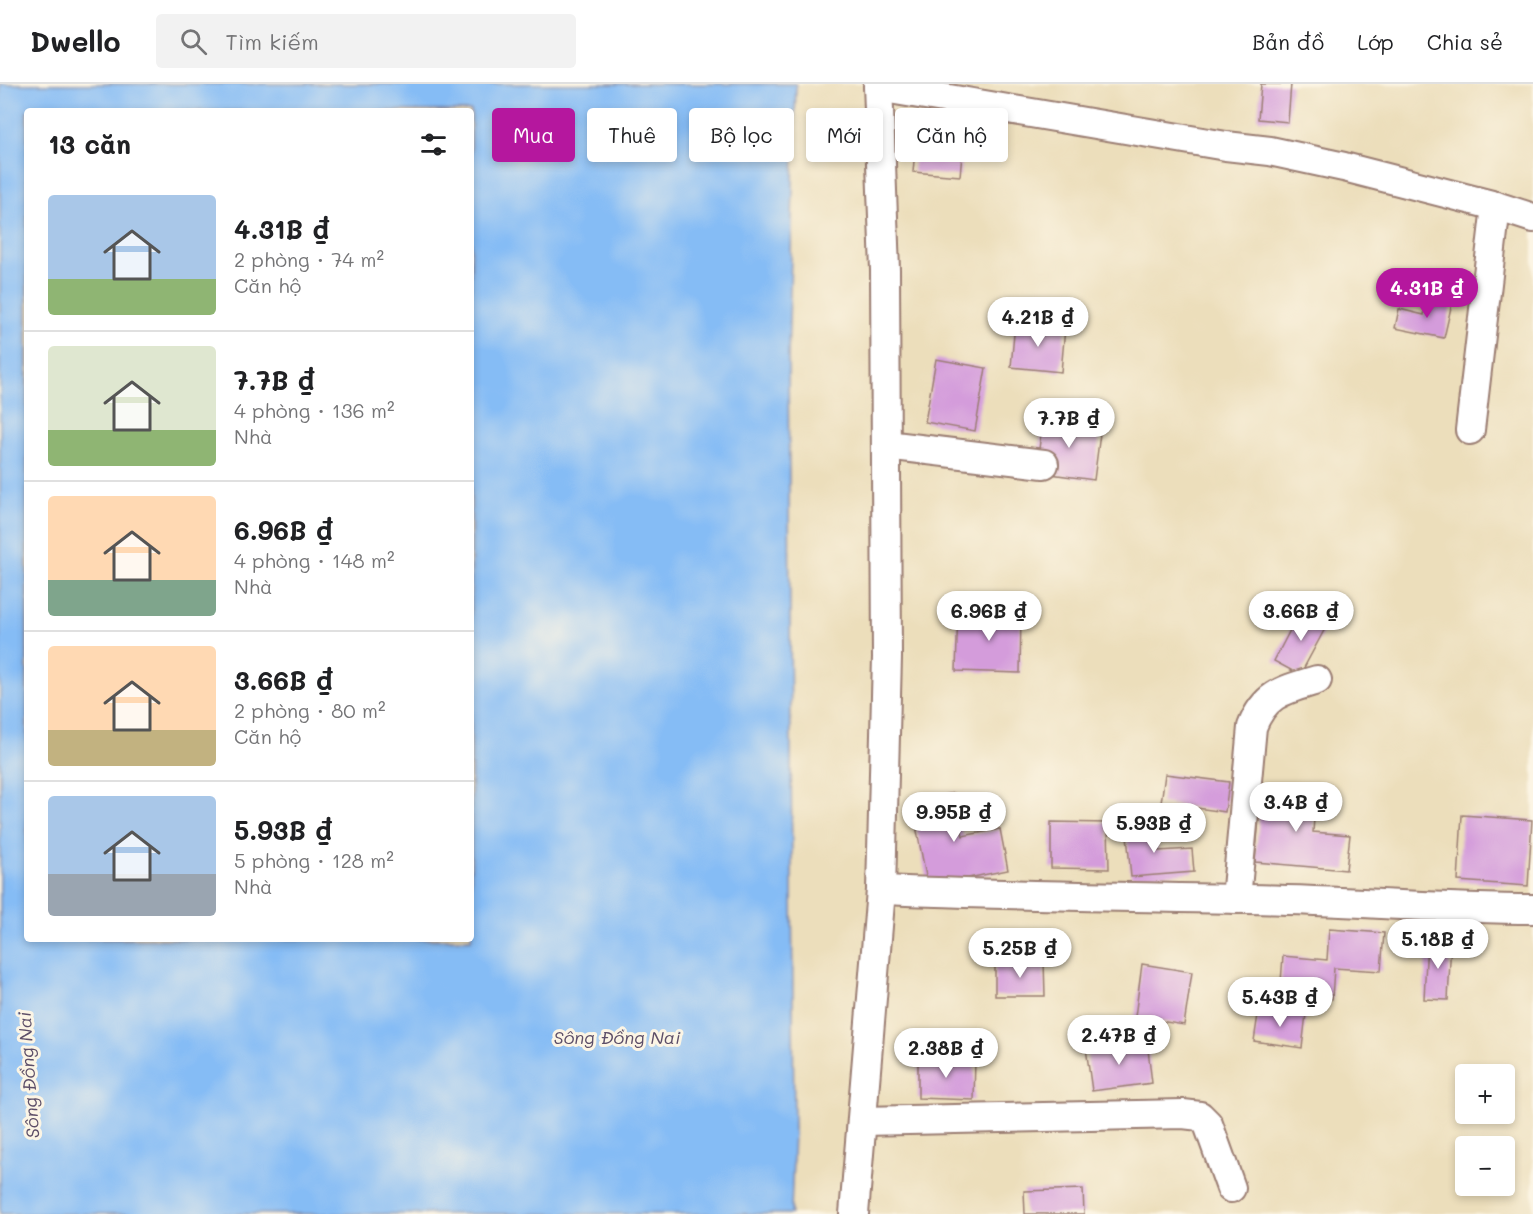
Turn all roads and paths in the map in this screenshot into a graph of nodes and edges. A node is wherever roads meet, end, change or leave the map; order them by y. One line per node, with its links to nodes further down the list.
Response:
1 (878, 85): 2 (street); 5 (street)
2 (1496, 206): 3 (street); 4 (street)
3 (1533, 218)
4 (1470, 430)
5 (886, 445): 6 (street); 8 (street)
6 (1044, 464)
7 (1317, 680): 9 (street)
8 (881, 890): 9 (street); 11 (street)
9 (1236, 899): 10 (street)
10 (1533, 909)
11 (862, 1121): 12 (street); 13 (street)
12 (1231, 1188)
13 (854, 1214)

